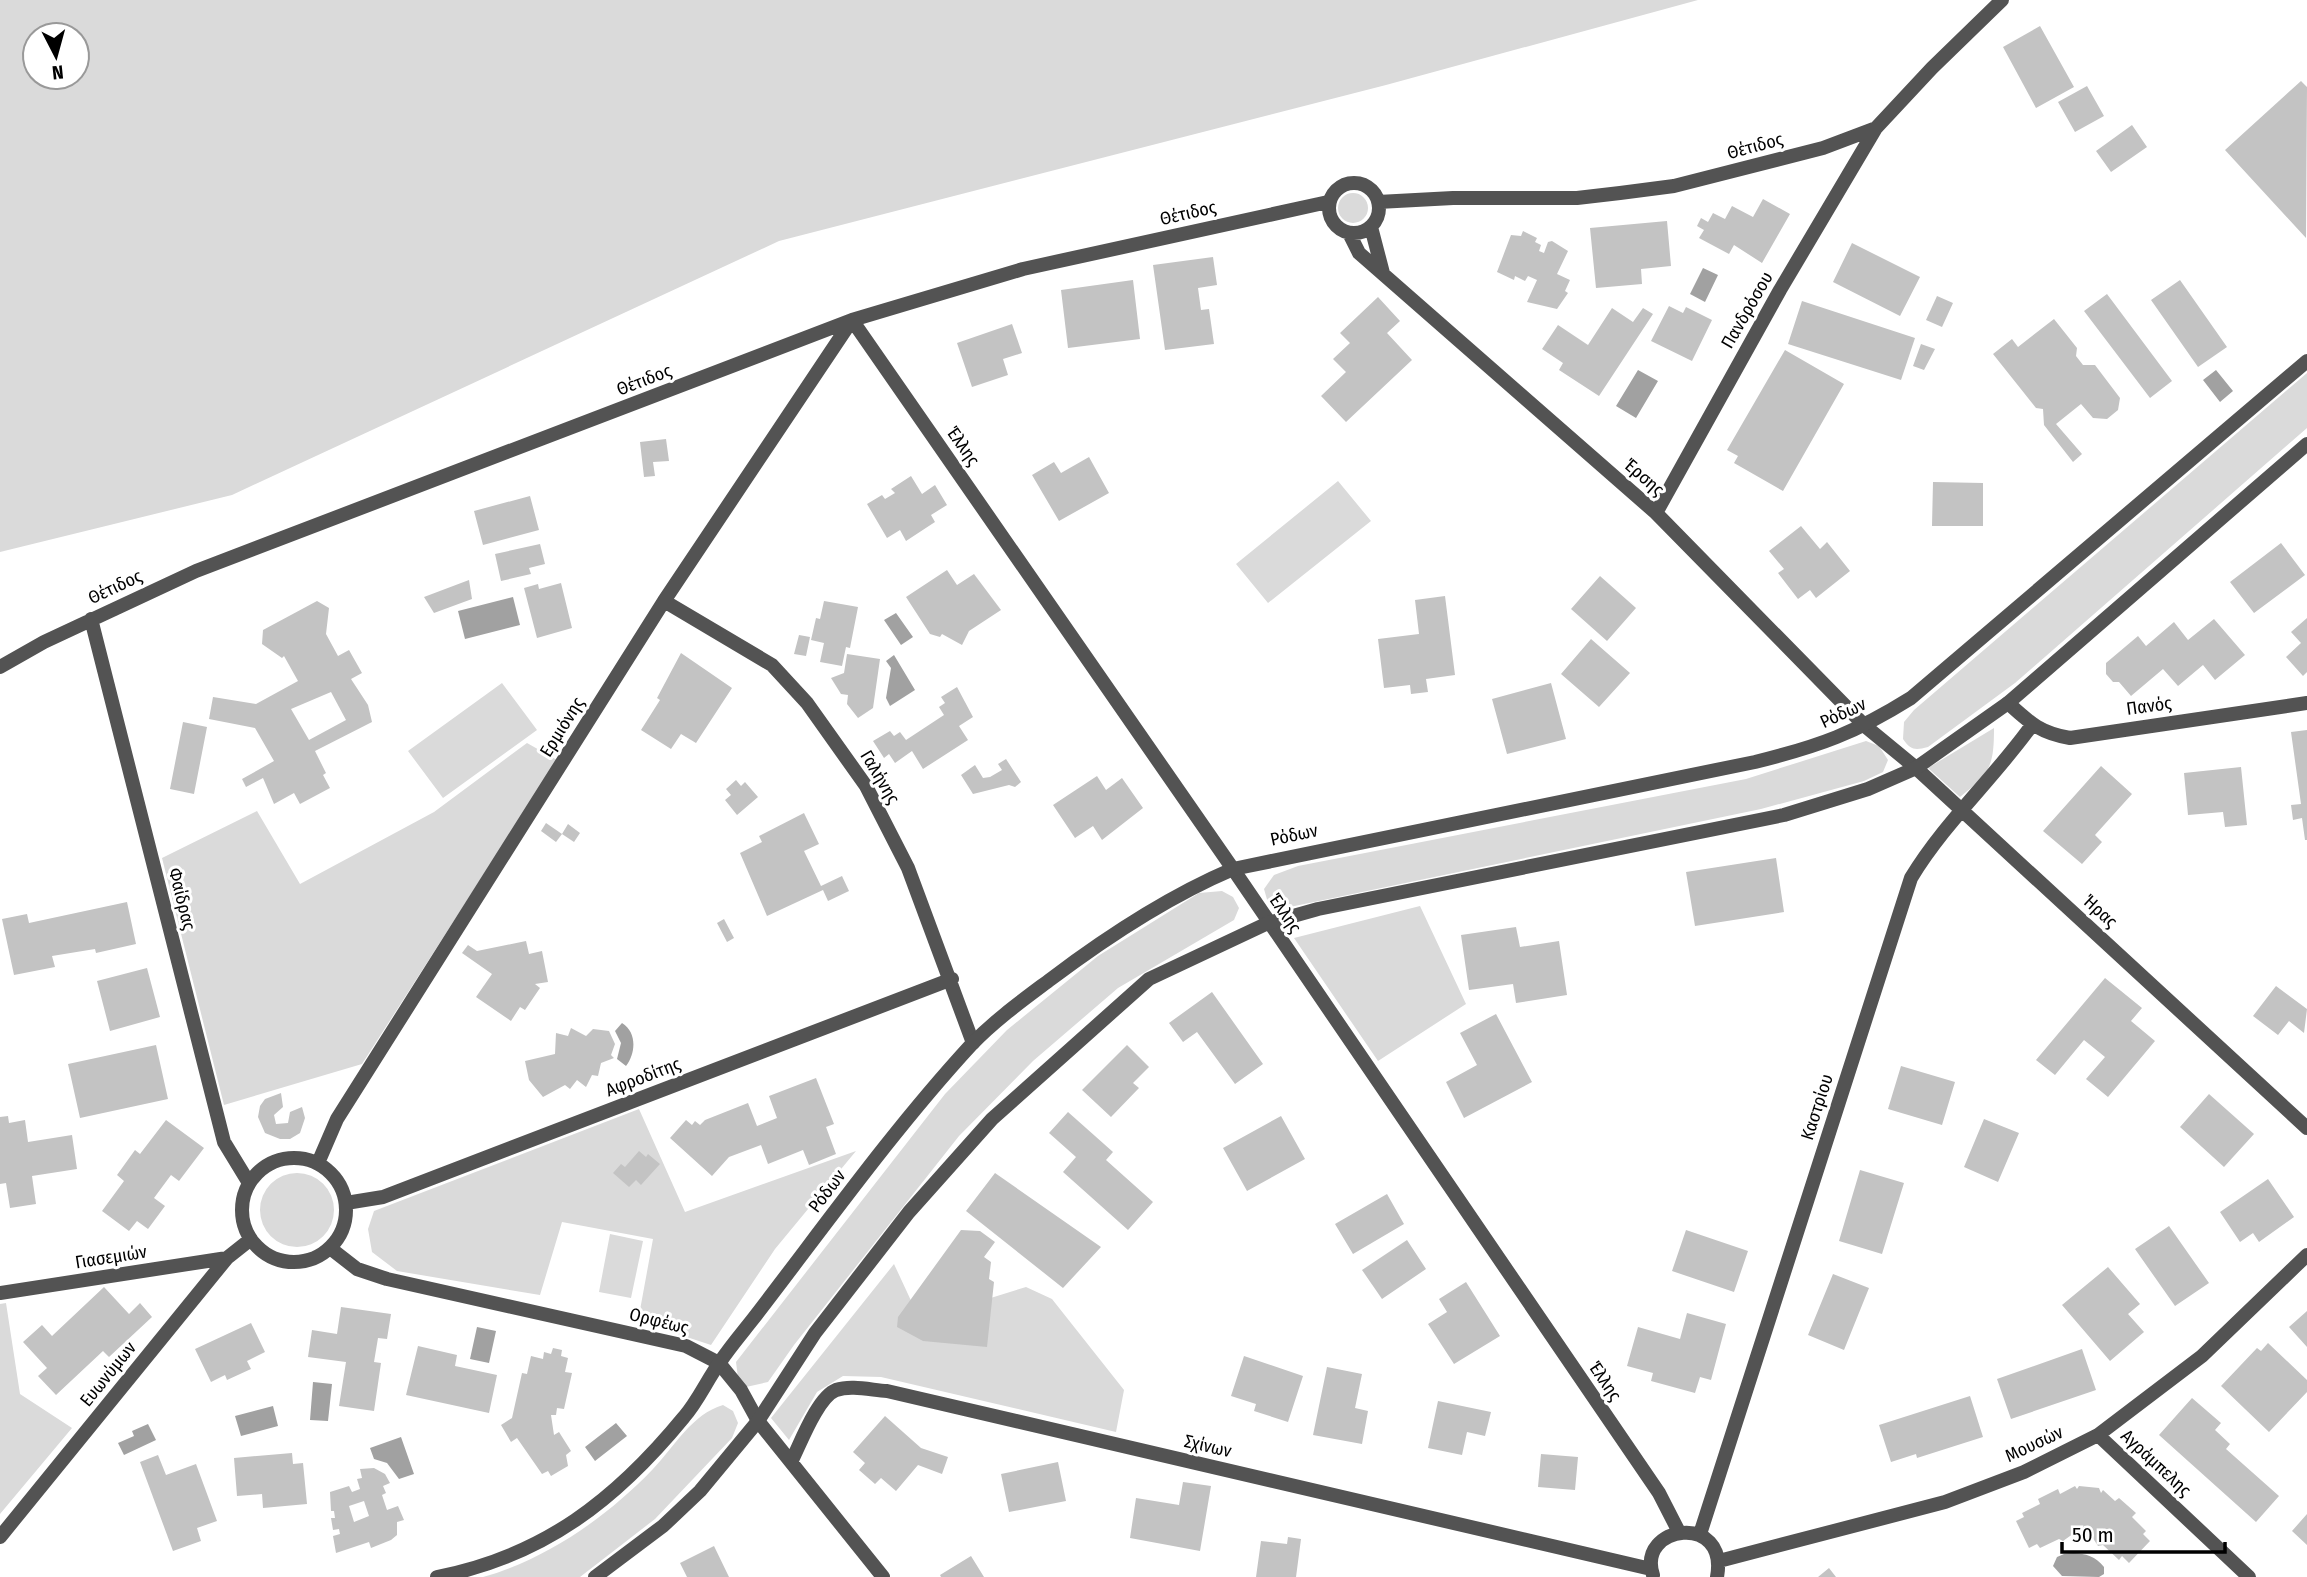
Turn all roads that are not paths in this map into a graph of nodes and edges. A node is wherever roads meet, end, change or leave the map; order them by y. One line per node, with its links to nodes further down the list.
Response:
1 (2001, 0): 2 (street, Θέτιδος)
2 (1876, 128): 4 (street, Θέτιδος); 11 (street, Πανδρόσου)
3 (1328, 202): 4 (street); 6 (street); 8 (street, Θέτιδος)
4 (1378, 202): 5 (street)
5 (1371, 227): 6 (street); 7 (street)
6 (1349, 233): 7 (street, Έρσης)
7 (1383, 273): 11 (street, Έρσης)
8 (852, 320): 12 (street, Ερμιόνης); 13 (street, Θέτιδος); 21 (street, Έλλης)
9 (2307, 361): 18 (street, Ρόδων)
10 (2307, 444): 15 (street)
11 (1656, 513): 18 (street, Έρσης)
12 (664, 601): 23 (street, Γαλήνης); 26 (street, Ερμιόνης)
13 (91, 619): 14 (street, Θέτιδος); 27 (street, Φαίδρας)
14 (0, 667)
15 (2008, 703): 17 (street, Πανός); 19 (street)
16 (2307, 703): 17 (street, Πανός)
17 (2032, 725): 20 (street, Καστρίου)
18 (1865, 726): 19 (street, Ήρας); 21 (street, Ρόδων)
19 (1916, 768): 20 (street, Ήρας); 22 (street)
20 (1963, 811): 25 (street, Ήρας); 39 (street, Καστρίου)
21 (1233, 869): 22 (street, Έλλης); 24 (street, Ρόδων)
22 (1268, 923): 35 (street); 38 (street, Έλλης)
23 (952, 979): 24 (street, Γαλήνης); 28 (street, Αφροδίτης)
24 (973, 1043): 34 (street, Ρόδων)
25 (2307, 1128)
26 (318, 1163): 27 (street); 28 (street)
27 (249, 1183): 29 (street)
28 (346, 1203): 30 (street)
29 (251, 1239): 30 (street); 32 (street, Ευωνύμων)
30 (330, 1248): 34 (street, Ορφέως)
31 (2307, 1255): 36 (street, Μουσών)
32 (227, 1258): 33 (street, Γιασεμιών); 40 (street, Ευωνύμων)
33 (0, 1293)
34 (719, 1363): 35 (street, Ορφέως); 43 (street, Ρόδων)
35 (758, 1421): 37 (street, Ορφέως); 44 (street)
36 (2098, 1435): 41 (street, Μουσών); 47 (street, Αγράμπελης)
37 (792, 1460): 42 (street, Σχίνων); 45 (street, Ορφέως)
38 (1679, 1532): 39 (street); 42 (street)
39 (1700, 1534): 41 (street)
40 (0, 1537)
41 (1719, 1560): 46 (street)
42 (1653, 1573)
43 (438, 1577)
44 (595, 1577)
45 (883, 1577)
46 (1717, 1577)
47 (2249, 1577)

